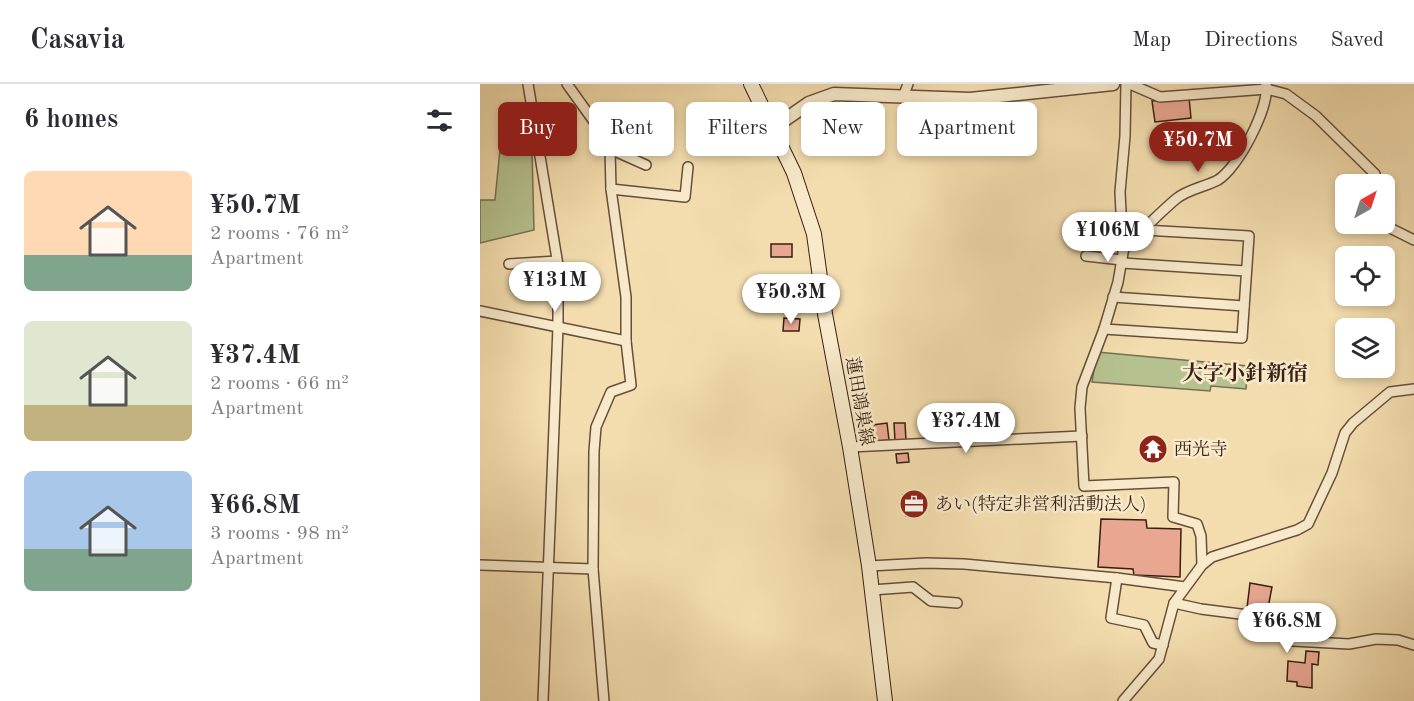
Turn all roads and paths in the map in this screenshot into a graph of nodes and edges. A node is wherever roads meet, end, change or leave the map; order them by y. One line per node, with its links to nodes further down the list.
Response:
1 (528, 84): 26 (street)
2 (567, 84): 12 (street)
3 (751, 84): 10 (main road, 蓮田鴻巣線)
4 (908, 84): 8 (street)
5 (1113, 84): 9 (street)
6 (1128, 84): 7 (street); 25 (street)
7 (1266, 86): 19 (street); 21 (street)
8 (903, 97): 9 (street); 13 (street)
9 (990, 97): 11 (street)
10 (760, 102)
11 (990, 102)
12 (589, 115)
13 (789, 117)
14 (610, 156): 20 (street)
15 (626, 156): 17 (street)
16 (786, 156): 37 (main road, 蓮田鴻巣線)
17 (646, 165)
18 (688, 167): 20 (street)
19 (1375, 174)
20 (611, 189): 34 (street)
21 (1144, 230): 25 (street); 28 (street)
22 (1395, 230): 23 (street)
23 (1414, 240)
24 (1086, 256): 25 (street)
25 (1122, 258): 28 (street); 29 (street)
26 (557, 261): 27 (street); 32 (street)
27 (509, 264)
28 (1246, 271): 30 (street)
29 (1113, 297): 30 (street); 33 (street)
30 (1244, 306): 33 (street)
31 (480, 311): 32 (street)
32 (558, 327): 34 (street); 41 (street)
33 (1104, 329): 36 (street)
34 (626, 340): 42 (street)
35 (1414, 389): 39 (street)
36 (1082, 436): 37 (street); 39 (street)
37 (850, 447): 40 (main road, 蓮田鴻巣線)
38 (480, 565): 41 (street)
39 (1202, 565): 44 (street)
40 (869, 566): 43 (street); 45 (main road, 蓮田鴻巣線)
41 (548, 568): 42 (street); 50 (street)
42 (593, 569): 51 (street)
43 (1117, 578): 44 (street); 48 (street)
44 (1185, 587): 47 (street)
45 (872, 590): 46 (street); 52 (main road, 蓮田鴻巣線)
46 (957, 603)
47 (1174, 603): 48 (street); 49 (street)
48 (1163, 645): 53 (street)
49 (1414, 645)
50 (543, 701)
51 (604, 701)
52 (885, 701)
53 (1123, 701)

